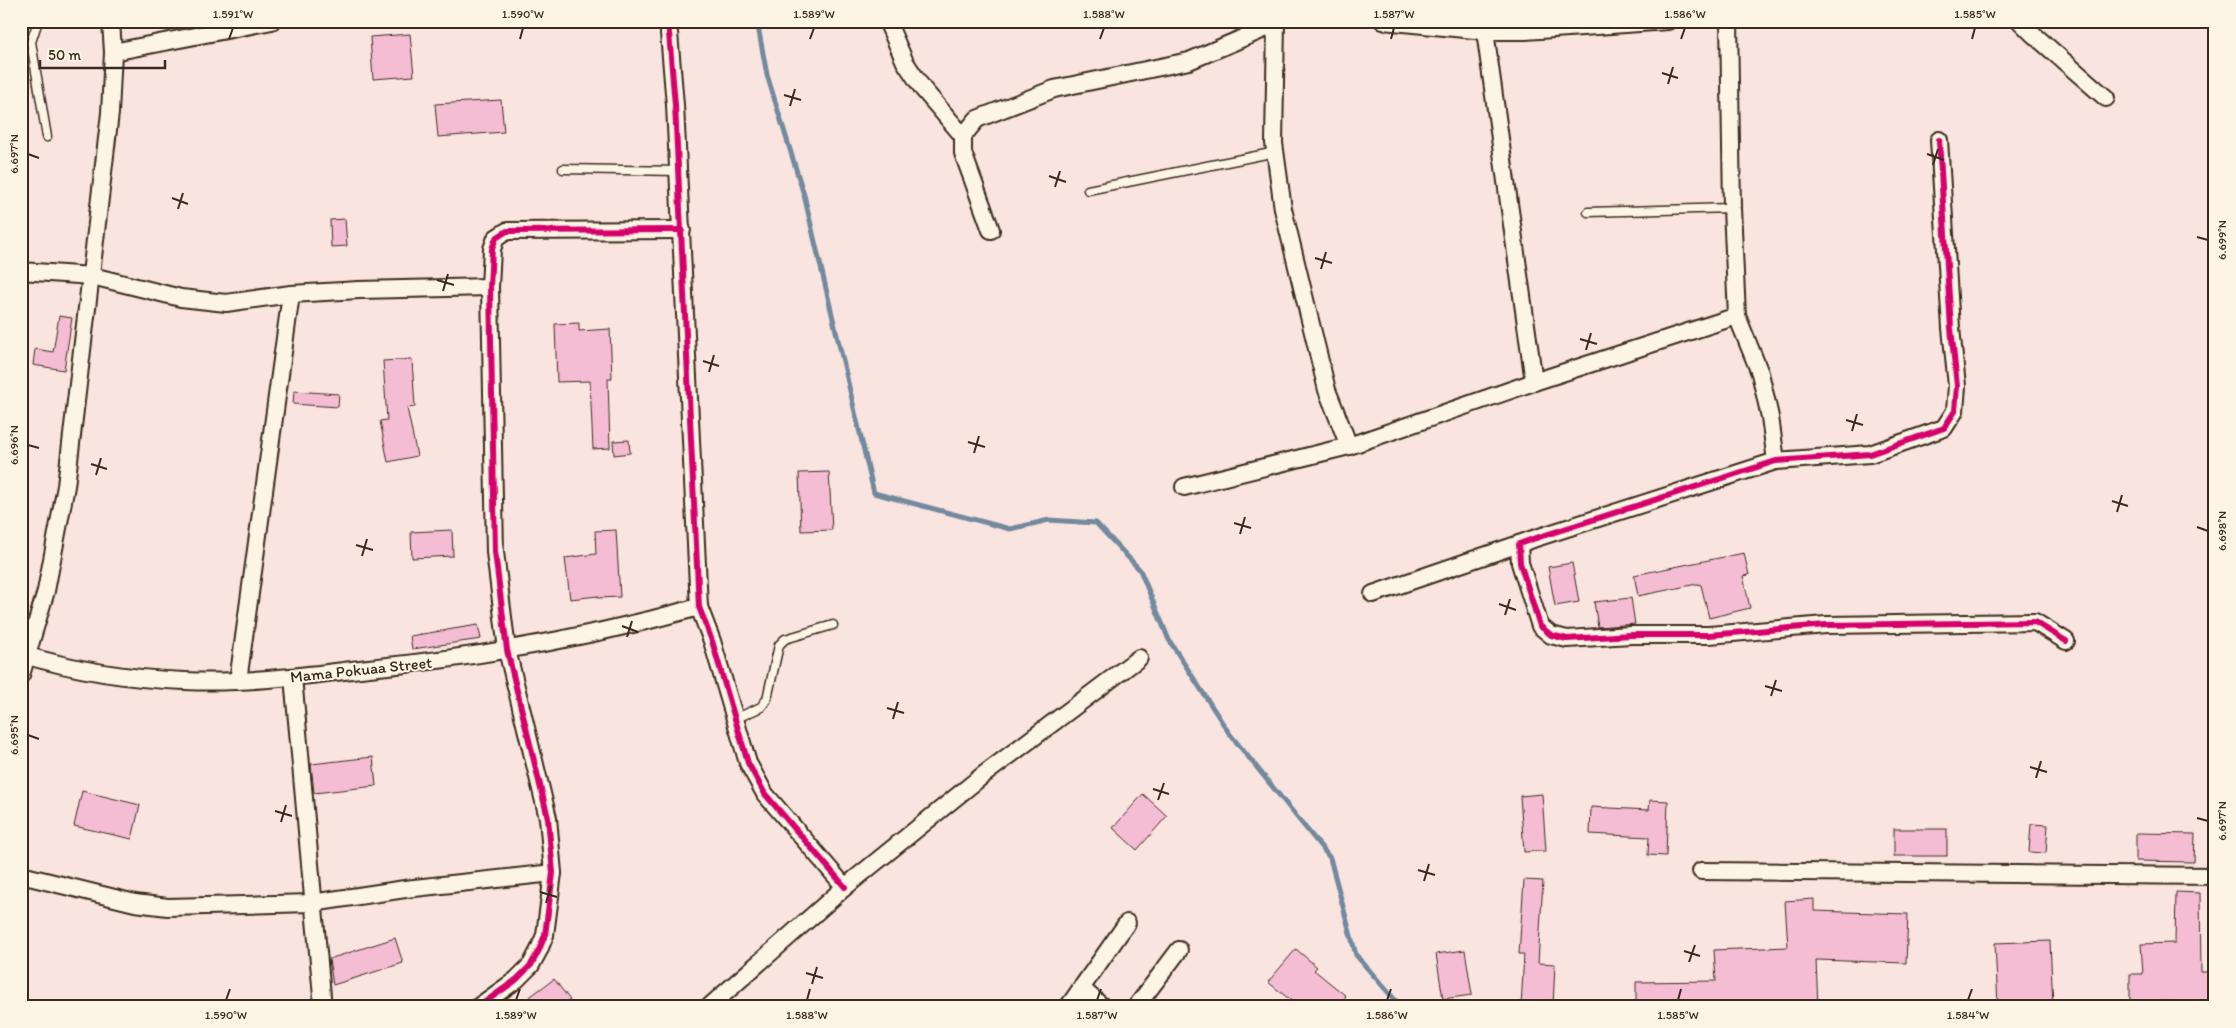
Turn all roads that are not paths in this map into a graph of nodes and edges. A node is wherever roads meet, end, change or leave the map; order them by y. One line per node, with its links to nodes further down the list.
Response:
1 (38, 21): 15 (lane)
2 (111, 21): 12 (street)
3 (272, 21): 12 (street)
4 (668, 21): 19 (street)
5 (887, 21): 14 (street)
6 (1383, 21): 11 (street)
7 (1668, 21): 11 (street)
8 (1729, 21): 21 (street)
9 (2020, 21): 13 (street)
10 (1276, 23): 14 (street); 17 (street)
11 (1485, 30): 30 (street)
12 (113, 52): 26 (street)
13 (2106, 98)
14 (963, 136): 24 (street)
15 (46, 137)
16 (1939, 140): 32 (street)
17 (1276, 152): 20 (lane); 31 (street)
18 (563, 169): 19 (lane)
19 (678, 171): 23 (street)
20 (1088, 190)
21 (1732, 208): 22 (lane); 29 (street)
22 (1588, 212)
23 (682, 230): 27 (street); 36 (street)
24 (991, 230)
25 (21, 271): 26 (street)
26 (92, 276): 28 (street); 40 (street)
27 (490, 287): 28 (street); 39 (street)
28 (292, 294): 44 (street)
29 (1738, 316): 30 (street); 32 (street)
30 (1534, 382): 31 (street)
31 (1349, 446): 33 (street)
32 (1776, 461): 34 (street)
33 (1184, 487)
34 (1519, 544): 35 (street); 38 (street)
35 (1373, 594)
36 (699, 607): 39 (street, Mama Pokuaa Street); 45 (street)
37 (833, 624): 45 (lane)
38 (2066, 641)
39 (506, 650): 43 (street, Mama Pokuaa Street); 47 (street)
40 (25, 655): 42 (street); 44 (street, Mama Pokuaa Street)
41 (1139, 658): 50 (street)
42 (21, 675)
43 (293, 677): 44 (street, Mama Pokuaa Street); 51 (street)
44 (238, 680)
45 (736, 719): 50 (street)
46 (1701, 870): 49 (street)
47 (554, 873): 51 (street); 56 (street)
48 (21, 876): 51 (street)
49 (2215, 876)
50 (845, 887): 57 (street)
51 (312, 903): 55 (street)
52 (1127, 923): 54 (street)
53 (1179, 950): 60 (street)
54 (1081, 988): 58 (street); 59 (street)
55 (323, 1007)
56 (478, 1007)
57 (709, 1007)
58 (1068, 1007)
59 (1103, 1007)
60 (1136, 1007)

